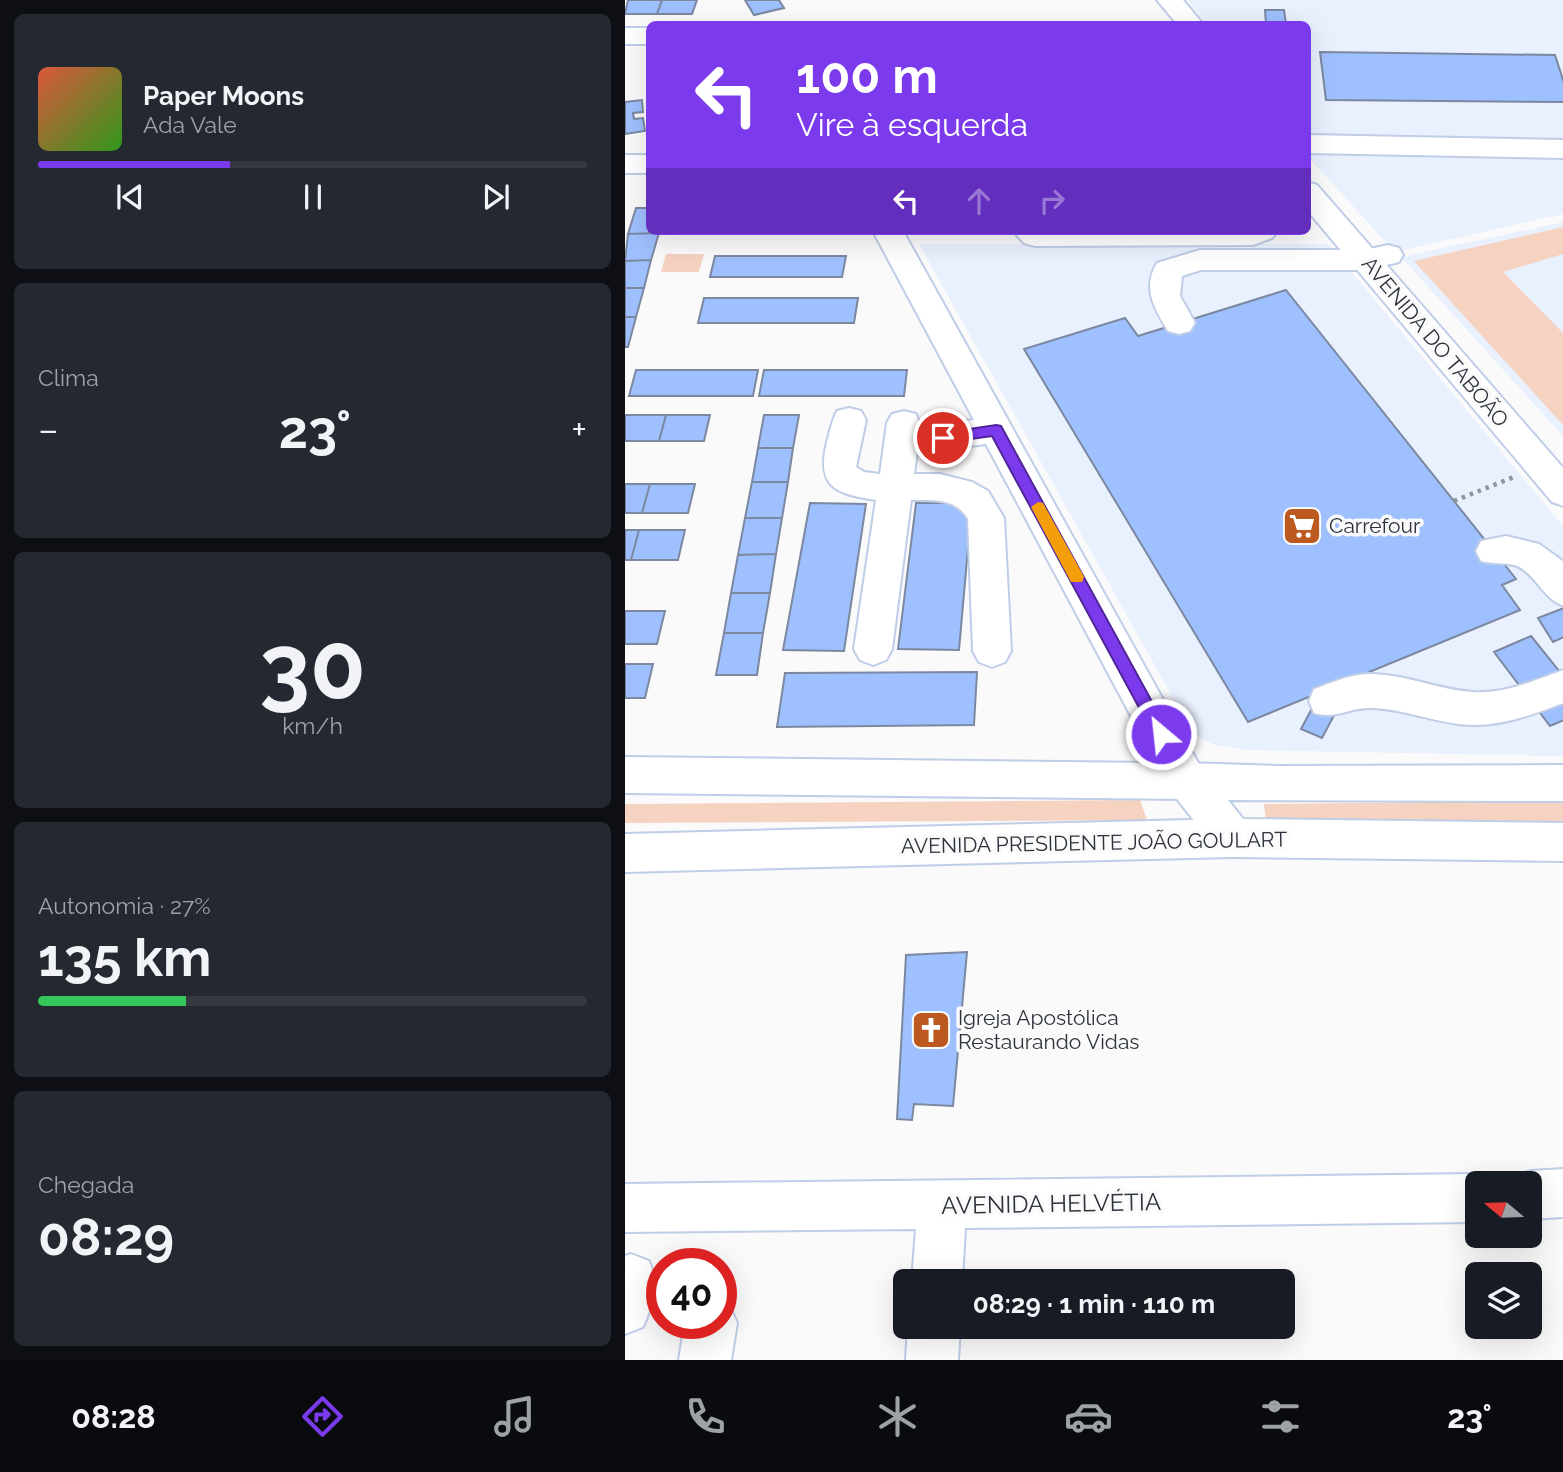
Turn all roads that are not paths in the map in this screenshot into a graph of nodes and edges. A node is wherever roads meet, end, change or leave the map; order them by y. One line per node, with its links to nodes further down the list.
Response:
1 (1150, 0): 3 (street)
2 (1170, 0): 4 (street)
3 (1168, 21)
4 (1188, 21)
5 (625, 36): 6 (street)
6 (646, 36)
7 (1311, 144): 8 (street)
8 (1563, 149)
9 (625, 164): 10 (street)
10 (646, 164)
11 (1311, 170): 16 (street, AVENIDA DO TABOÃO)
12 (1311, 195): 16 (street, AVENIDA DO TABOÃO)
13 (890, 235): 19 (street)
14 (1034, 235): 15 (street)
15 (1253, 235)
16 (1377, 257): 17 (street); 20 (street, AVENIDA DO TABOÃO)
17 (1179, 323)
18 (848, 421): 21 (street)
19 (996, 430): 21 (street); 30 (street)
20 (1552, 460): 22 (street, AVENIDA DO TABOÃO)
21 (895, 487): 25 (street); 26 (street)
22 (1563, 493)
23 (1494, 551): 24 (street)
24 (1563, 591)
25 (873, 649)
26 (992, 651)
27 (1563, 686): 28 (street)
28 (1328, 701)
29 (625, 775): 30 (street)
30 (1187, 780): 31 (street); 32 (street)
31 (1563, 783)
32 (1233, 838): 33 (street, AVENIDA PRESIDENTE JOÃO GOULART); 34 (street, AVENIDA PRESIDENTE JOÃO GOULART)
33 (1563, 842)
34 (625, 853)
35 (1563, 1193): 36 (street)
36 (1542, 1194)
37 (1465, 1198): 38 (street, AVENIDA HELVÉTIA)
38 (942, 1206): 39 (street, AVENIDA HELVÉTIA); 40 (street)
39 (625, 1208)
40 (938, 1269)
41 (708, 1339): 43 (street)
42 (933, 1339): 44 (street)
43 (704, 1360)
44 (932, 1360)

